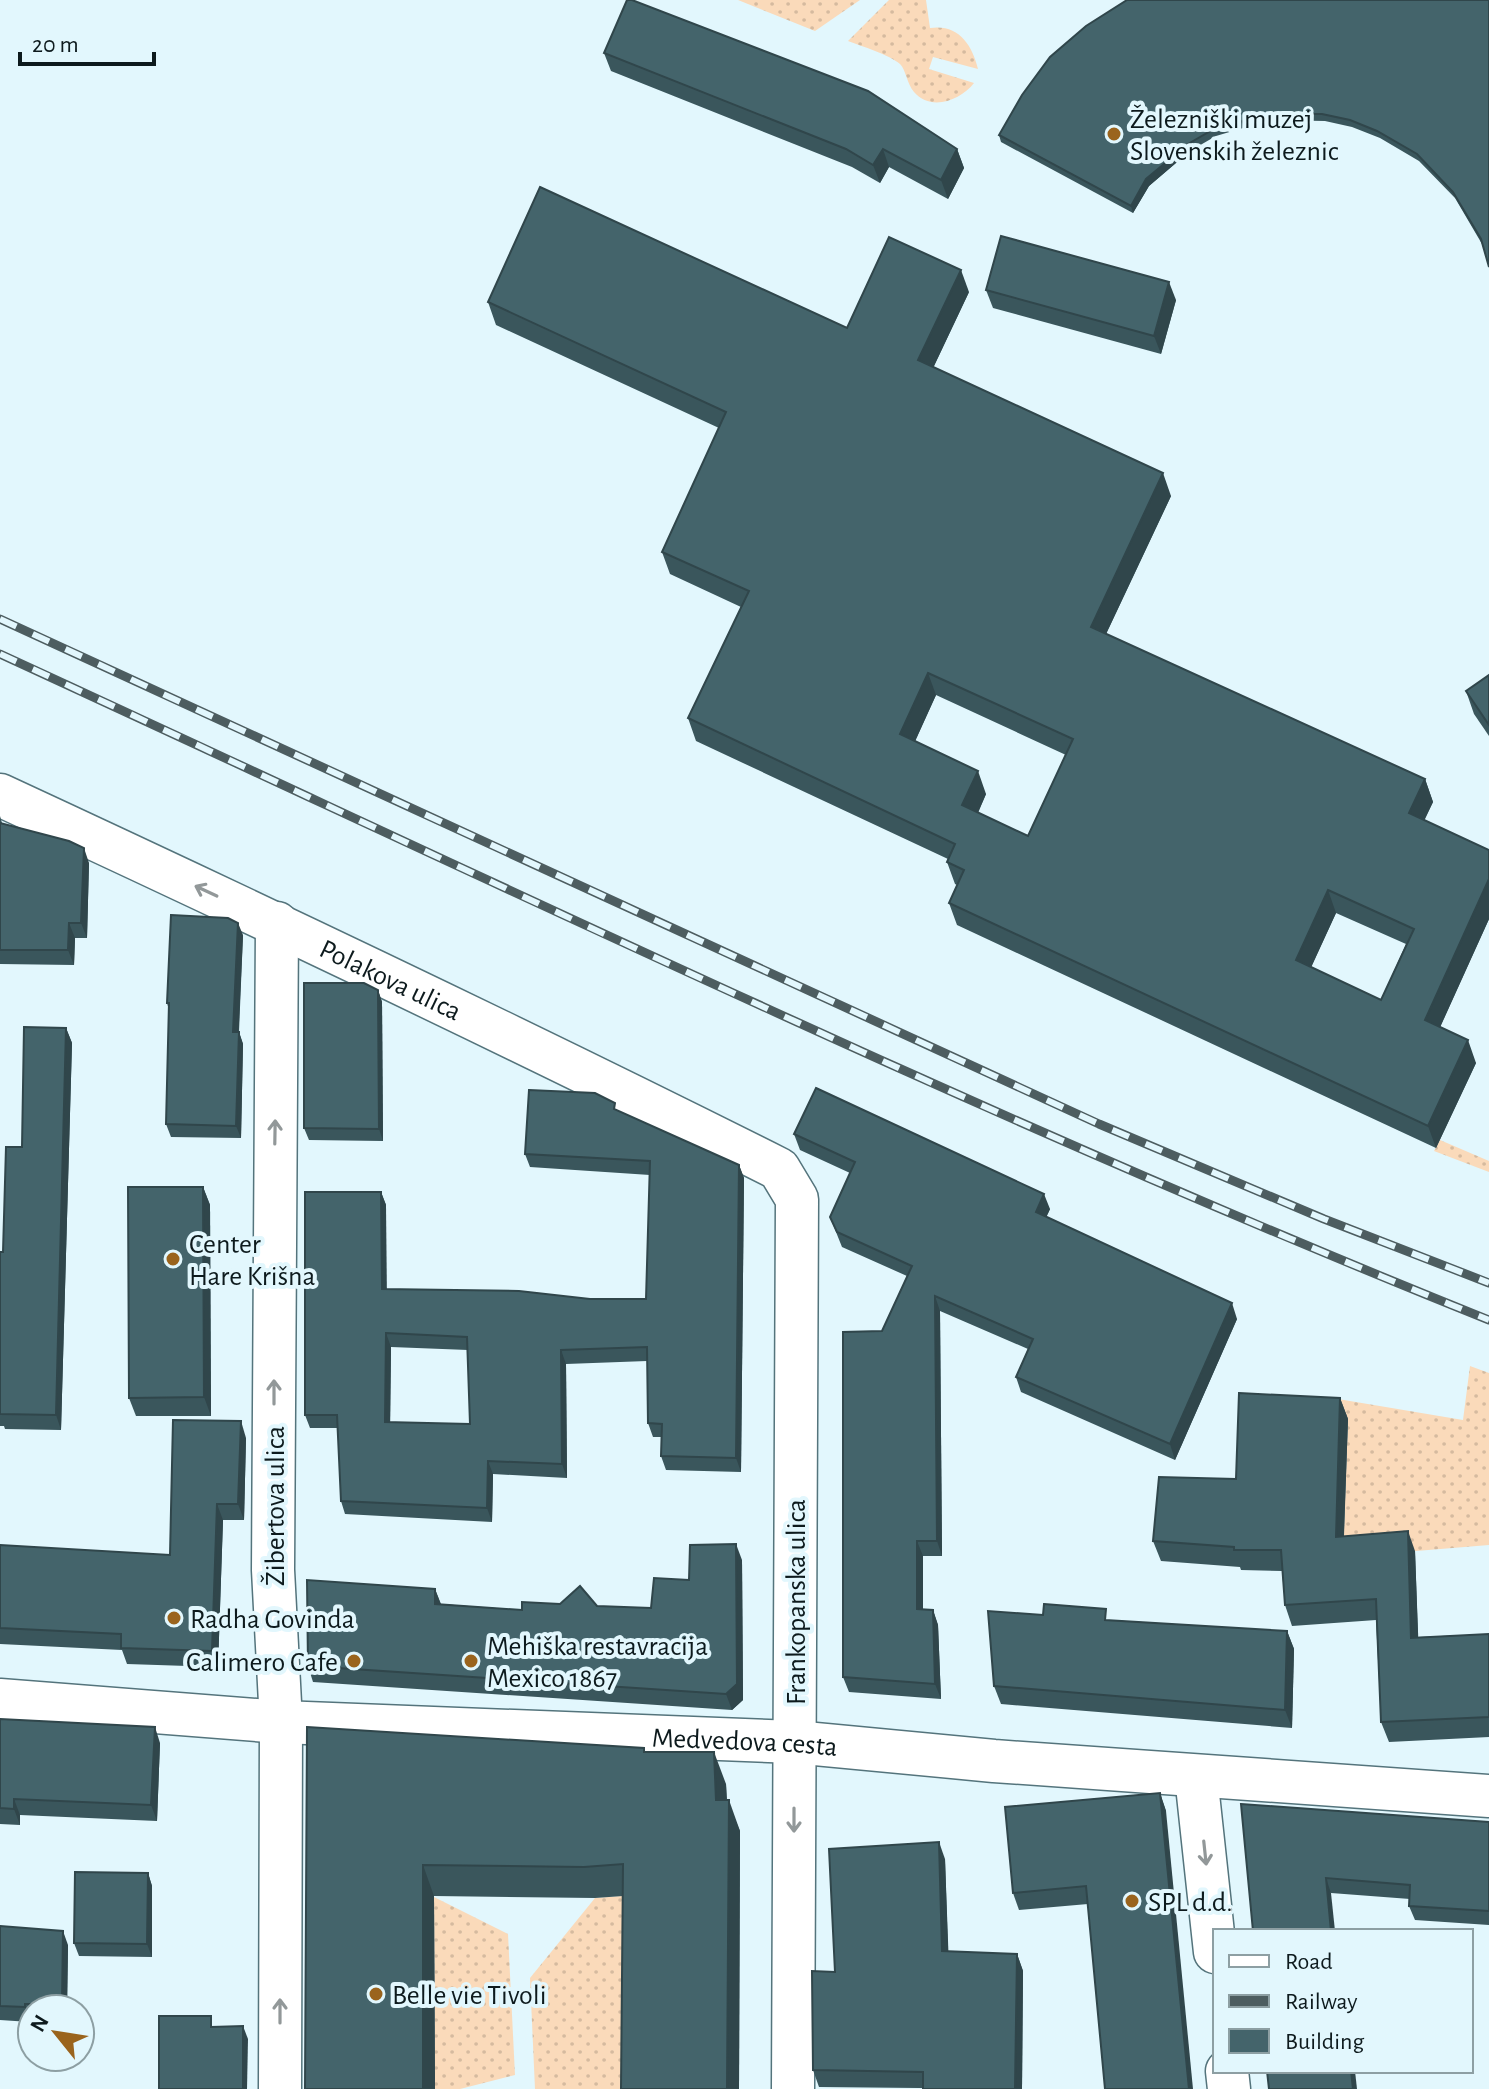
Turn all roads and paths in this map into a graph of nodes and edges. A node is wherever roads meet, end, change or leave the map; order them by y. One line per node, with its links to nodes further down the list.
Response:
1 (0, 795): 2 (street, Polakova ulica, one-way to 1)
2 (277, 923): 3 (street, Polakova ulica); 5 (street, Žibertova ulica, one-way to 2)
3 (779, 1169): 6 (street, Frankopanska ulica)
4 (0, 1700): 5 (street, Medvedova cesta)
5 (281, 1722): 6 (street, Medvedova cesta); 10 (street, Žibertova ulica, one-way to 5)
6 (794, 1742): 7 (street, Medvedova cesta); 11 (street, Frankopanska ulica, one-way to 11)
7 (1196, 1776): 8 (street, Medvedova cesta); 9 (street, one-way to 9)
8 (1489, 1796)
9 (1213, 1933)
10 (280, 2089)
11 (793, 2089)

